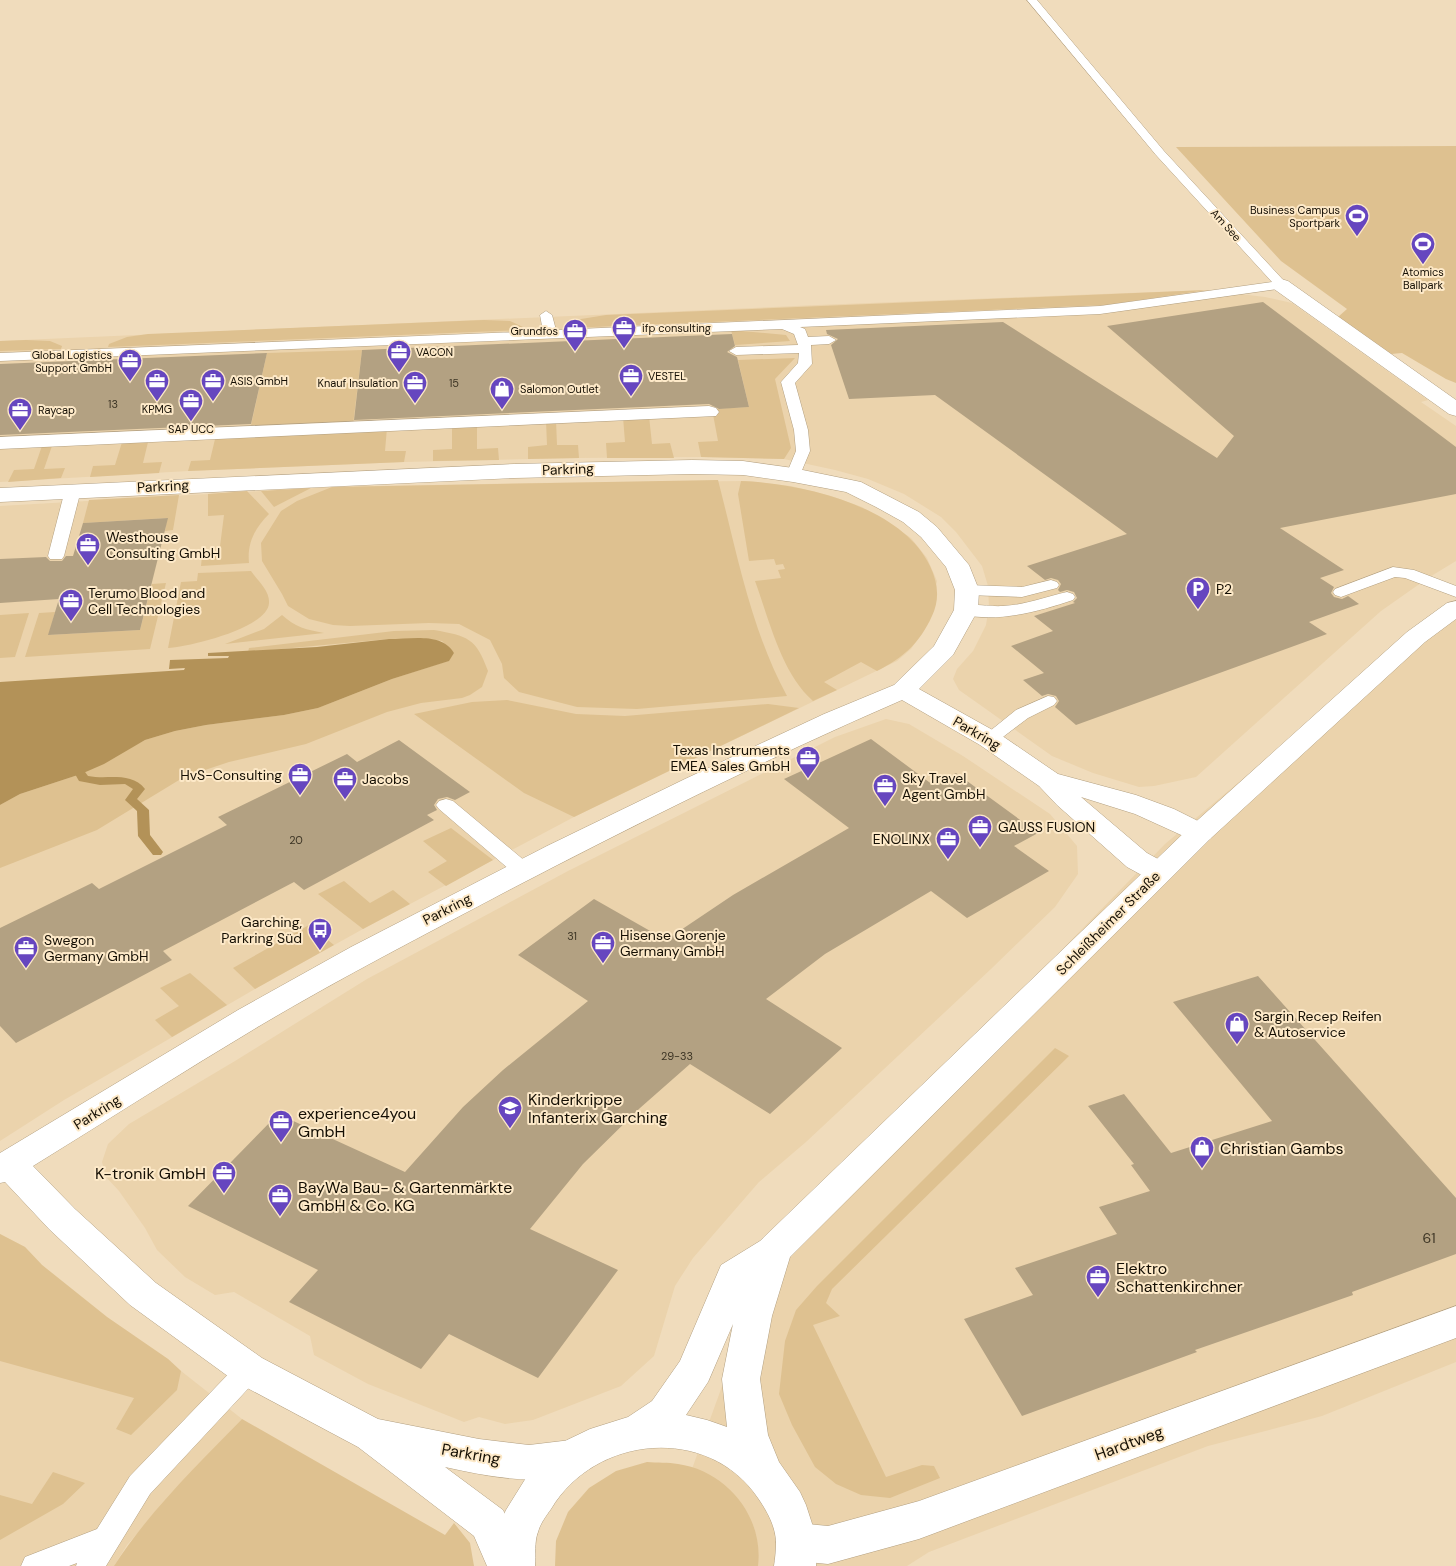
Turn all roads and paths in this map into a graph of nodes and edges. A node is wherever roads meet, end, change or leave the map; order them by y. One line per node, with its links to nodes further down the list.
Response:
1 (1032, 0): 2 (lane, Am See)
2 (1281, 284): 4 (lane); 10 (street, Am See)
3 (546, 316): 5 (lane)
4 (784, 324): 5 (lane); 7 (lane)
5 (550, 334): 9 (lane)
6 (829, 340): 7 (lane)
7 (804, 345): 8 (lane); 13 (lane)
8 (736, 351)
9 (0, 356)
10 (1456, 410)
11 (709, 412): 12 (street)
12 (0, 443)
13 (793, 475): 14 (street, Parkring); 21 (street, Parkring)
14 (73, 490): 15 (street, Parkring); 16 (lane)
15 (0, 495)
16 (56, 556)
17 (1051, 585): 21 (lane)
18 (1341, 592): 19 (lane)
19 (1456, 592)
20 (1067, 597): 21 (lane)
21 (966, 600): 23 (street, Parkring)
22 (1456, 608): 28 (street, Schleißheimer Straße)
23 (903, 690): 25 (street, Parkring); 29 (street, Parkring)
24 (1048, 701): 25 (lane)
25 (989, 738): 26 (street, Parkring)
26 (1049, 780): 28 (street, Parkring); 30 (street, Parkring)
27 (446, 805): 29 (lane)
28 (1200, 832): 30 (street, Schleißheimer Straße)
29 (524, 871): 31 (street, Parkring)
30 (1159, 872): 32 (street, Schleißheimer Straße)
31 (5, 1167): 34 (street, Parkring)
32 (772, 1251): 35 (street, Schleißheimer Straße); 38 (street, Schleißheimer Straße)
33 (1456, 1322): 40 (street, Hardtweg)
34 (249, 1370): 36 (street, Parkring); 39 (lane)
35 (639, 1431): 37 (street, Schleißheimer Straße); 38 (street, Schleißheimer Straße)
36 (372, 1435): 37 (street, Parkring); 43 (street, Parkring)
37 (571, 1458): 44 (street, Schleißheimer Straße)
38 (764, 1473): 40 (street, Schleißheimer Straße)
39 (107, 1538): 41 (lane); 42 (lane)
40 (796, 1554)
41 (35, 1566)
42 (90, 1566)
43 (508, 1566)
44 (514, 1566)

